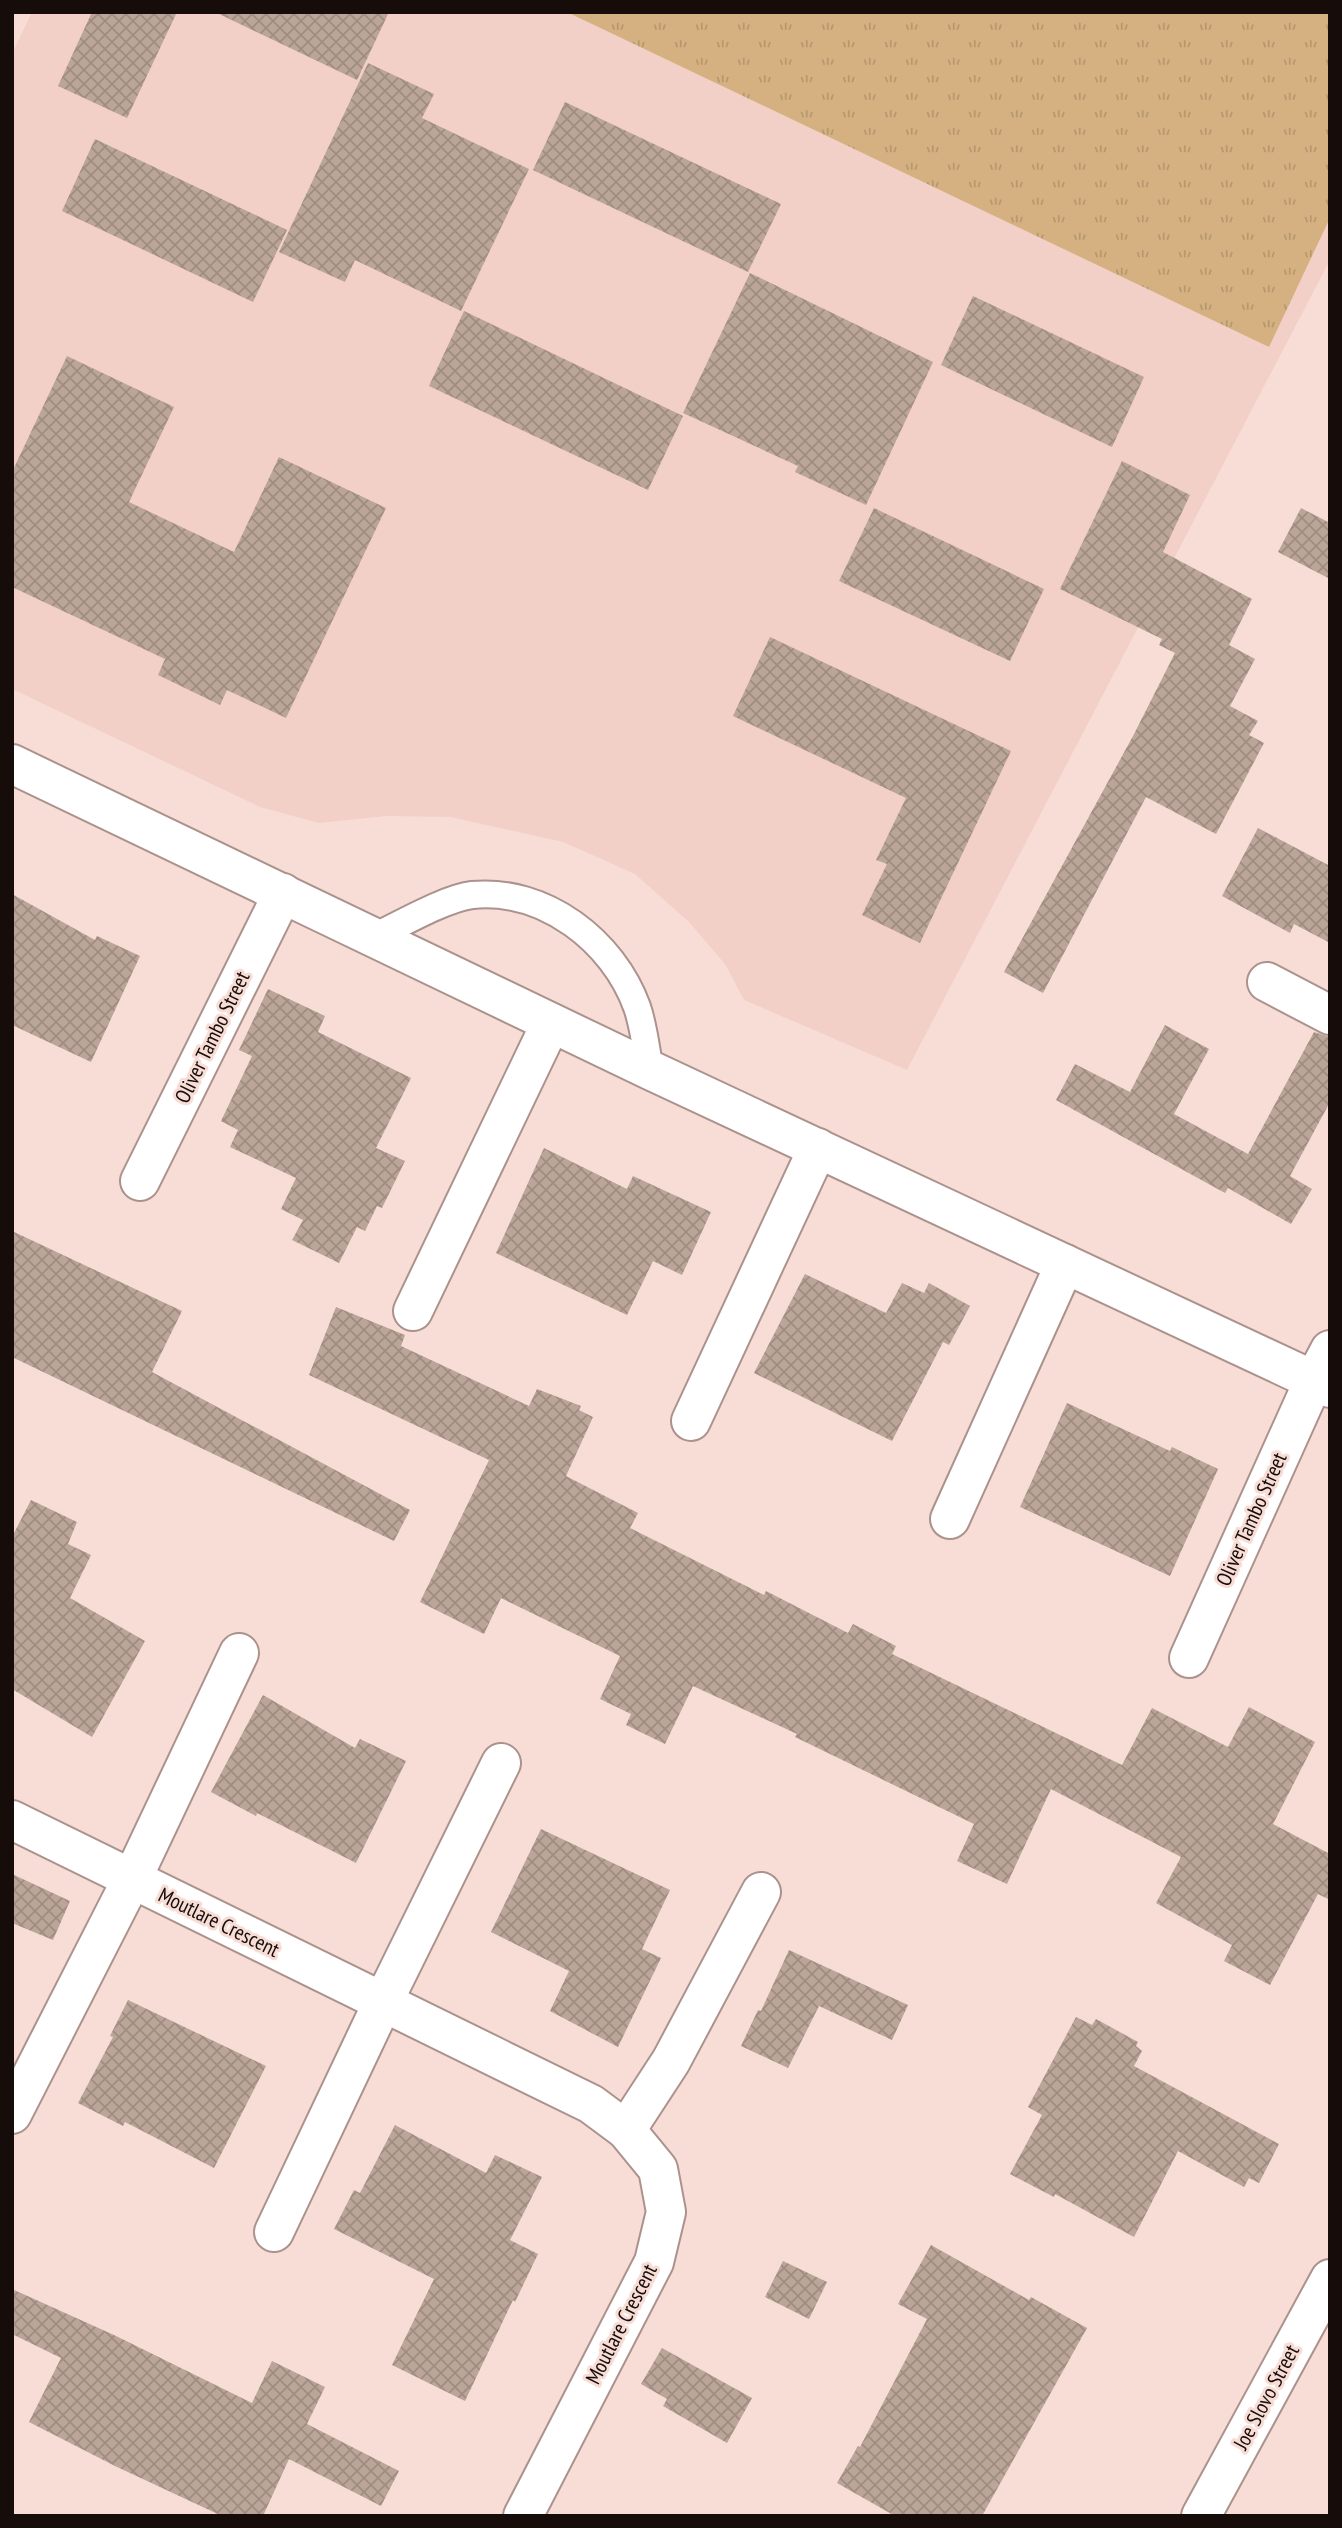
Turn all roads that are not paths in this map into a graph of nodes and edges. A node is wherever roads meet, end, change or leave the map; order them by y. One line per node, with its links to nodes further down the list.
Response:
1 (12, 764): 2 (street, Oliver Tambo Street)
2 (283, 893): 3 (street, Oliver Tambo Street); 9 (street, Oliver Tambo Street)
3 (374, 937): 6 (street, Oliver Tambo Street); 7 (lane)
4 (1267, 982): 5 (street)
5 (1330, 1015)
6 (551, 1023): 7 (street, Oliver Tambo Street); 11 (street)
7 (650, 1070): 8 (street, Oliver Tambo Street)
8 (818, 1148): 10 (street, Oliver Tambo Street); 13 (street)
9 (141, 1181)
10 (1065, 1264): 12 (street, Oliver Tambo Street); 14 (street)
11 (413, 1311)
12 (1324, 1373): 16 (street, Oliver Tambo Street)
13 (691, 1421)
14 (950, 1519)
15 (239, 1653): 19 (street)
16 (1189, 1658)
17 (501, 1763): 21 (street)
18 (12, 1820): 19 (street, Moutlare Crescent)
19 (132, 1879): 21 (street, Moutlare Crescent); 22 (street)
20 (761, 1892): 23 (street)
21 (383, 2002): 23 (street, Moutlare Crescent); 24 (street)
22 (12, 2115)
23 (626, 2130): 26 (street, Moutlare Crescent)
24 (274, 2232)
25 (1330, 2279): 27 (street, Joe Slovo Street)
26 (523, 2516)
27 (1201, 2516)

